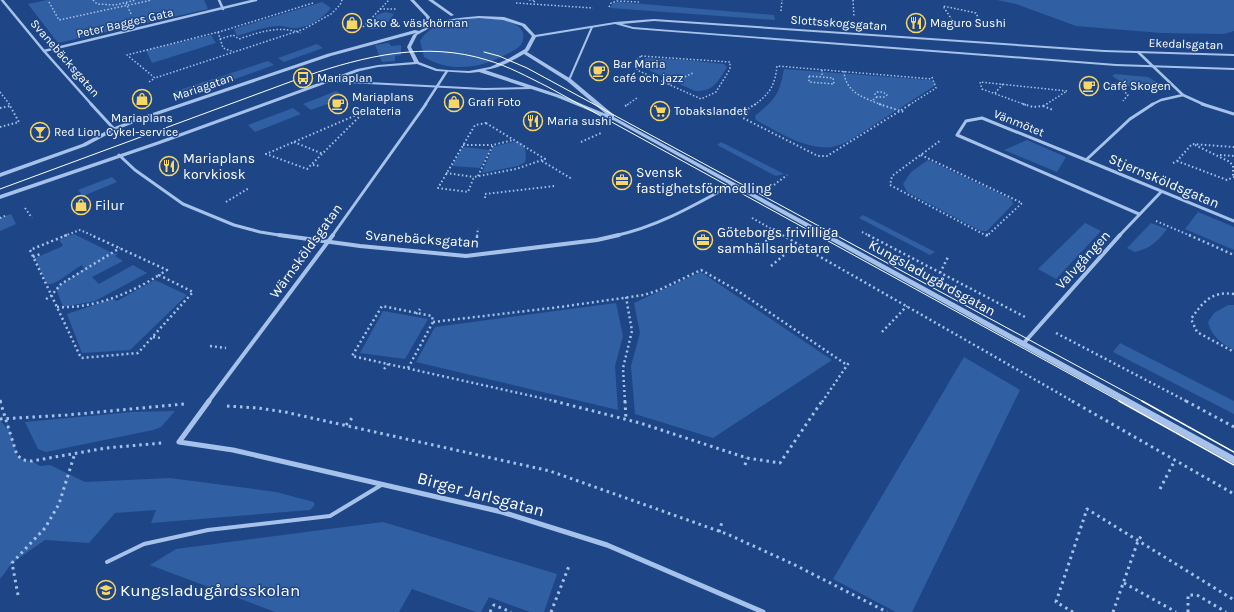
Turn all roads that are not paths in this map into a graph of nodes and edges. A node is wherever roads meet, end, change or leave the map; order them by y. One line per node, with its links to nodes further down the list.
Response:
1 (219, 0): 6 (street)
2 (256, 0): 6 (street, Peter Bagges Gata)
3 (412, 0): 8 (street)
4 (430, 0): 7 (street)
5 (1, 1): 13 (street, Svanebäcksgatan)
6 (223, 9): 13 (street, Peter Bagges Gata)
7 (452, 15): 8 (street); 12 (street)
8 (429, 23): 11 (street)
9 (615, 23): 10 (street, Slottsskogsgatan); 15 (street, Slottsskogsgatan); 18 (street, Slottsskogsgatan)
10 (592, 27): 12 (street, Slottsskogsgatan); 22 (lane)
11 (418, 31): 17 (street); 29 (street, Mariagatan)
12 (534, 36): 14 (street)
13 (44, 52): 29 (street, Svanebäcksgatan)
14 (524, 52): 20 (street); 22 (street, Kungsladugårdsgatan)
15 (1138, 52): 16 (street, Ekedalsgatan); 18 (street)
16 (1234, 55)
17 (417, 63): 21 (street); 23 (street)
18 (1153, 66): 19 (street, Ekedalsgatan); 26 (street)
19 (1234, 69)
20 (479, 70): 21 (street); 25 (street, Kungsladugårdsgatan)
21 (447, 71): 24 (street, Wärnsköldsgatan)
22 (569, 80): 28 (street, Kungsladugårdsgatan)
23 (327, 81): 24 (lane); 30 (street)
24 (437, 87): 25 (lane); 38 (street, Wärnsköldsgatan)
25 (530, 88): 28 (street, Kungsladugårdsgatan)
26 (1183, 95): 27 (street); 31 (street)
27 (1234, 114)
28 (617, 120): 33 (street, Kungsladugårdsgatan)
29 (114, 129): 32 (street, Mariagatan)
30 (119, 155): 35 (street); 38 (street, Svanebäcksgatan)
31 (1086, 160): 34 (street, Stjernsköldsgatan); 36 (street, Vänmötet)
32 (0, 175)
33 (733, 184): 38 (street, Svanebäcksgatan); 39 (street, Kungsladugårdsgatan)
34 (1161, 192): 36 (street, Valvgången); 37 (street, Stjernsköldsgatan)
35 (0, 197)
36 (1139, 214): 39 (street, Valvgången)
37 (1234, 221)
38 (328, 242): 40 (street, Wärnsköldsgatan)
39 (1023, 344): 41 (street, Kungsladugårdsgatan)
40 (180, 442): 42 (street, Birger Jarlsgatan)
41 (1234, 460)
42 (383, 484): 43 (lane); 44 (street, Birger Jarlsgatan)
43 (107, 562)
44 (763, 612)

